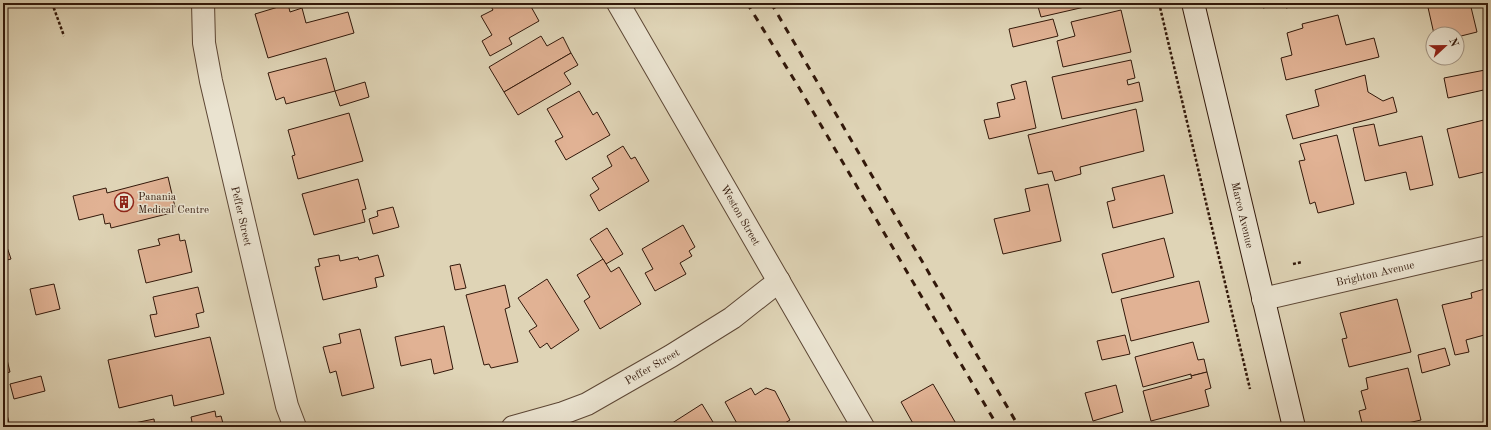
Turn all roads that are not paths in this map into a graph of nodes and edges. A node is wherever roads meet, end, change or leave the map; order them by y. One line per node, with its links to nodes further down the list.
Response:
1 (203, 3): 7 (street, Peffer Street)
2 (618, 3): 5 (street, Weston Street)
3 (1193, 3): 6 (street, Marco Avenue)
4 (1488, 247): 6 (street, Brighton Avenue)
5 (779, 281): 8 (street, Peffer Street); 9 (street, Weston Street)
6 (1263, 298): 10 (street, Marco Avenue)
7 (295, 427)
8 (513, 427)
9 (864, 427)
10 (1294, 427)

